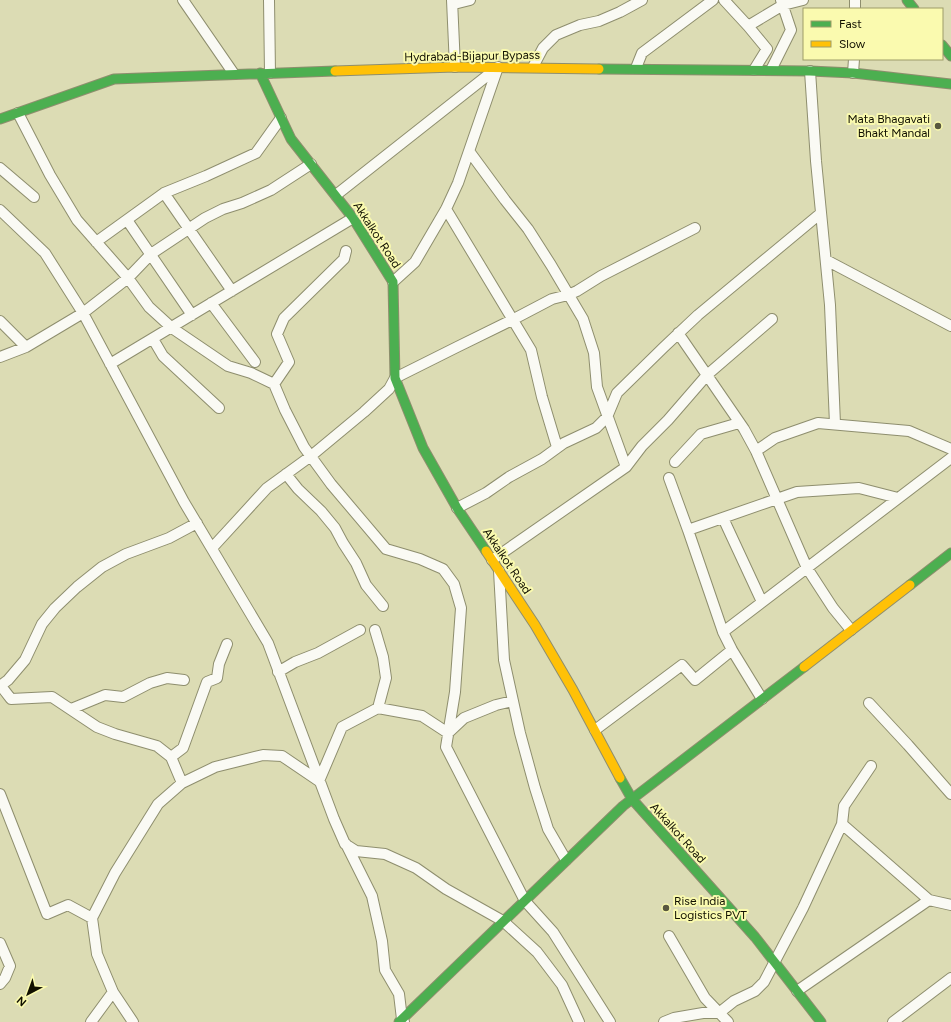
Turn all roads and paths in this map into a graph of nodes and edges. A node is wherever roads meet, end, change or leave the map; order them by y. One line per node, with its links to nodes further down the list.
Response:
1 (183, 0): 25 (street)
2 (269, 0): 23 (street)
3 (470, 0): 9 (street)
4 (642, 0): 18 (street)
5 (713, 0): 19 (street)
6 (724, 0): 12 (street)
7 (803, 0): 10 (street)
8 (907, 0): 11 (street)
9 (453, 2): 16 (street)
10 (782, 2): 12 (street); 21 (street)
11 (913, 8)
12 (748, 26): 20 (street)
13 (943, 46): 14 (street)
14 (951, 56)
15 (854, 60): 24 (street)
16 (455, 67): 17 (street, Hydrabad-Bijapur Bypass); 23 (street, Hydrabad-Bijapur Bypass)
17 (498, 67): 18 (street, Hydrabad-Bijapur Bypass); 30 (street); 34 (street)
18 (533, 67): 19 (street, Hydrabad-Bijapur Bypass)
19 (636, 68): 20 (street, Hydrabad-Bijapur Bypass)
20 (754, 70): 21 (street, Hydrabad-Bijapur Bypass)
21 (771, 70): 22 (street, Hydrabad-Bijapur Bypass)
22 (810, 71): 24 (street, Hydrabad-Bijapur Bypass); 38 (street)
23 (265, 73): 25 (street, Hydrabad-Bijapur Bypass); 28 (street, Akkalkot Road)
24 (853, 73): 26 (street, Hydrabad-Bijapur Bypass)
25 (234, 74): 27 (street, Hydrabad-Bijapur Bypass)
26 (951, 84)
27 (18, 113): 29 (street, Hydrabad-Bijapur Bypass); 43 (street)
28 (281, 118): 31 (street, Akkalkot Road); 33 (street)
29 (0, 119)
30 (469, 151): 36 (street); 50 (street)
31 (311, 164): 34 (street, Akkalkot Road); 41 (street)
32 (0, 168): 35 (street)
33 (164, 193): 40 (street); 41 (street)
34 (336, 195): 39 (street, Akkalkot Road)
35 (34, 197)
36 (446, 209): 48 (street); 55 (street)
37 (0, 210): 52 (street)
38 (821, 213): 46 (street); 59 (street)
39 (352, 218): 48 (street, Akkalkot Road); 49 (street)
40 (127, 220): 43 (street); 45 (street)
41 (189, 228): 45 (street); 49 (street)
42 (695, 228): 50 (street)
43 (96, 242): 47 (street)
44 (346, 251): 67 (street)
45 (151, 254): 47 (street); 53 (street)
46 (826, 260): 57 (street); 71 (street)
47 (128, 278): 52 (street); 58 (street)
48 (393, 282): 66 (street, Akkalkot Road)
49 (232, 291): 51 (street)
50 (568, 295): 55 (street); 69 (street)
51 (211, 303): 53 (street); 63 (street)
52 (83, 313): 61 (street); 64 (street)
53 (192, 315): 58 (street)
54 (772, 319): 65 (street)
55 (512, 320): 66 (street); 72 (street)
56 (0, 321): 61 (street)
57 (951, 326)
58 (172, 328): 60 (street); 67 (street)
59 (678, 333): 65 (street); 69 (street)
60 (153, 338): 64 (street); 68 (street)
61 (26, 347): 62 (street)
62 (0, 357)
63 (255, 362)
64 (110, 364): 85 (street)
65 (707, 375): 70 (street); 78 (street)
66 (396, 378): 75 (street); 83 (street, Akkalkot Road)
67 (274, 384): 75 (street)
68 (219, 408)
69 (607, 417): 72 (street); 78 (street)
70 (739, 423): 74 (street); 77 (street)
71 (835, 424): 73 (street); 74 (street)
72 (557, 448): 83 (street)
73 (951, 449)
74 (756, 451): 82 (street)
75 (312, 456): 79 (street); 109 (street)
76 (951, 458): 81 (street)
77 (676, 462)
78 (626, 467): 89 (street)
79 (286, 474): 87 (street); 93 (street)
80 (668, 478): 86 (street)
81 (898, 498): 82 (street); 90 (street)
82 (777, 499): 84 (street); 90 (street)
83 (457, 508): 89 (street, Akkalkot Road)
84 (723, 518): 86 (street); 92 (street)
85 (197, 523): 87 (street); 102 (street)
86 (688, 530): 97 (street)
87 (212, 548): 100 (street)
88 (951, 553): 96 (street)
89 (492, 560): 91 (street, Akkalkot Road)
90 (807, 568): 92 (street); 96 (street)
91 (499, 570): 104 (street); 108 (street, Akkalkot Road)
92 (762, 602): 97 (street)
93 (383, 606)
94 (360, 630): 100 (street)
95 (375, 630): 106 (street)
96 (851, 630): 103 (street)
97 (722, 632): 99 (street)
98 (227, 644): 110 (street)
99 (732, 650): 103 (street); 108 (street)
100 (278, 672): 112 (street)
101 (184, 680): 107 (street)
102 (0, 686): 107 (street)
103 (762, 699): 116 (street)
104 (513, 701): 109 (street); 119 (street)
105 (869, 703): 115 (street)
106 (378, 708): 109 (street); 112 (street)
107 (71, 709): 110 (street)
108 (594, 730): 116 (street, Akkalkot Road)
109 (448, 732): 121 (street)
110 (171, 757): 113 (street)
111 (871, 766): 117 (street)
112 (319, 781): 113 (street); 118 (street)
113 (182, 783): 123 (street)
114 (0, 794): 123 (street)
115 (951, 794)
116 (632, 799): 119 (street); 127 (street, Akkalkot Road)
117 (842, 824): 120 (street); 127 (street)
118 (345, 844): 124 (street); 133 (street)
119 (566, 860): 121 (street)
120 (929, 900): 122 (street); 130 (street)
121 (525, 901): 124 (street); 137 (street)
122 (951, 905)
123 (92, 918): 131 (street)
124 (503, 921): 133 (street); 136 (street)
125 (669, 936): 132 (street)
126 (0, 943): 129 (street)
127 (775, 962): 130 (street, Akkalkot Road); 132 (street)
128 (951, 978): 141 (street)
129 (0, 984)
130 (797, 991): 140 (street, Akkalkot Road)
131 (113, 992): 134 (street); 135 (street)
132 (719, 1013): 138 (street); 139 (street)
133 (402, 1021)
134 (91, 1022)
135 (133, 1022)
136 (577, 1022)
137 (610, 1022)
138 (664, 1022)
139 (728, 1022)
140 (821, 1022)
141 (892, 1022)

